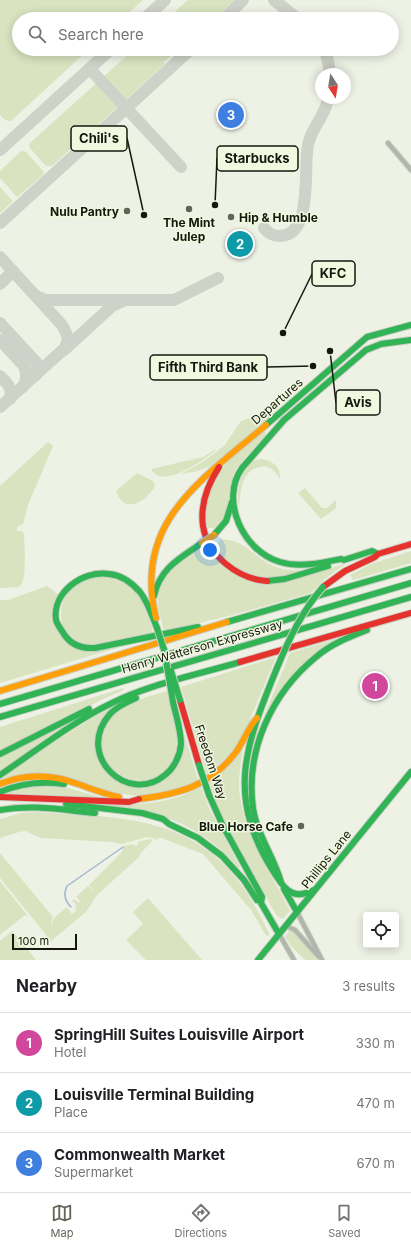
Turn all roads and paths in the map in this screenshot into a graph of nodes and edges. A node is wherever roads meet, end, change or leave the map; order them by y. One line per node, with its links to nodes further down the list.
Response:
1 (388, 142): 2 (street)
2 (411, 170)
3 (409, 326): 5 (main road, Departures)
4 (411, 340): 6 (main road)
5 (221, 464): 9 (main road); 13 (main road, Departures)
6 (233, 495): 9 (main road); 13 (main road, bridge)
7 (411, 544): 8 (main road)
8 (378, 554): 9 (main road); 26 (main road, bridge)
9 (344, 560)
10 (411, 569): 15 (main road)
11 (411, 583): 24 (main road, Henry Watterson Expressway)
12 (411, 597): 23 (main road, Henry Watterson Expressway)
13 (154, 609): 16 (main road, Freedom Way)
14 (409, 613): 19 (main road); 41 (main road)
15 (218, 624): 16 (main road); 18 (main road)
16 (157, 628): 17 (main road, Freedom Way, bridge)
17 (164, 649): 19 (main road, bridge); 43 (main road, Freedom Way, bridge)
18 (52, 674): 20 (main road); 22 (main road)
19 (171, 683): 21 (main road)
20 (0, 687)
21 (154, 688): 28 (main road); 30 (main road)
22 (0, 691)
23 (80, 694): 25 (main road, Henry Watterson Expressway); 27 (main road)
24 (0, 704)
25 (0, 717)
26 (257, 718): 36 (main road); 41 (main road)
27 (0, 722)
28 (0, 754)
29 (410, 773): 42 (main road, Phillips Lane)
30 (0, 775)
31 (0, 784): 32 (main road)
32 (89, 789): 33 (main road); 36 (main road)
33 (0, 792)
34 (0, 797): 35 (main road)
35 (13, 798): 36 (main road); 40 (main road)
36 (134, 800)
37 (47, 809): 38 (main road); 39 (main road); 40 (main road)
38 (0, 810)
39 (0, 816)
40 (169, 824): 43 (main road)
41 (281, 882): 42 (main road); 44 (main road)
42 (314, 890): 44 (main road, Phillips Lane)
43 (259, 902): 46 (main road, Freedom Way)
44 (297, 912): 45 (main road, Phillips Lane); 49 (street)
45 (286, 926): 46 (main road, Phillips Lane); 49 (street)
46 (279, 934): 47 (main road, Phillips Lane); 48 (street)
47 (258, 960)
48 (294, 960)
49 (322, 960)

